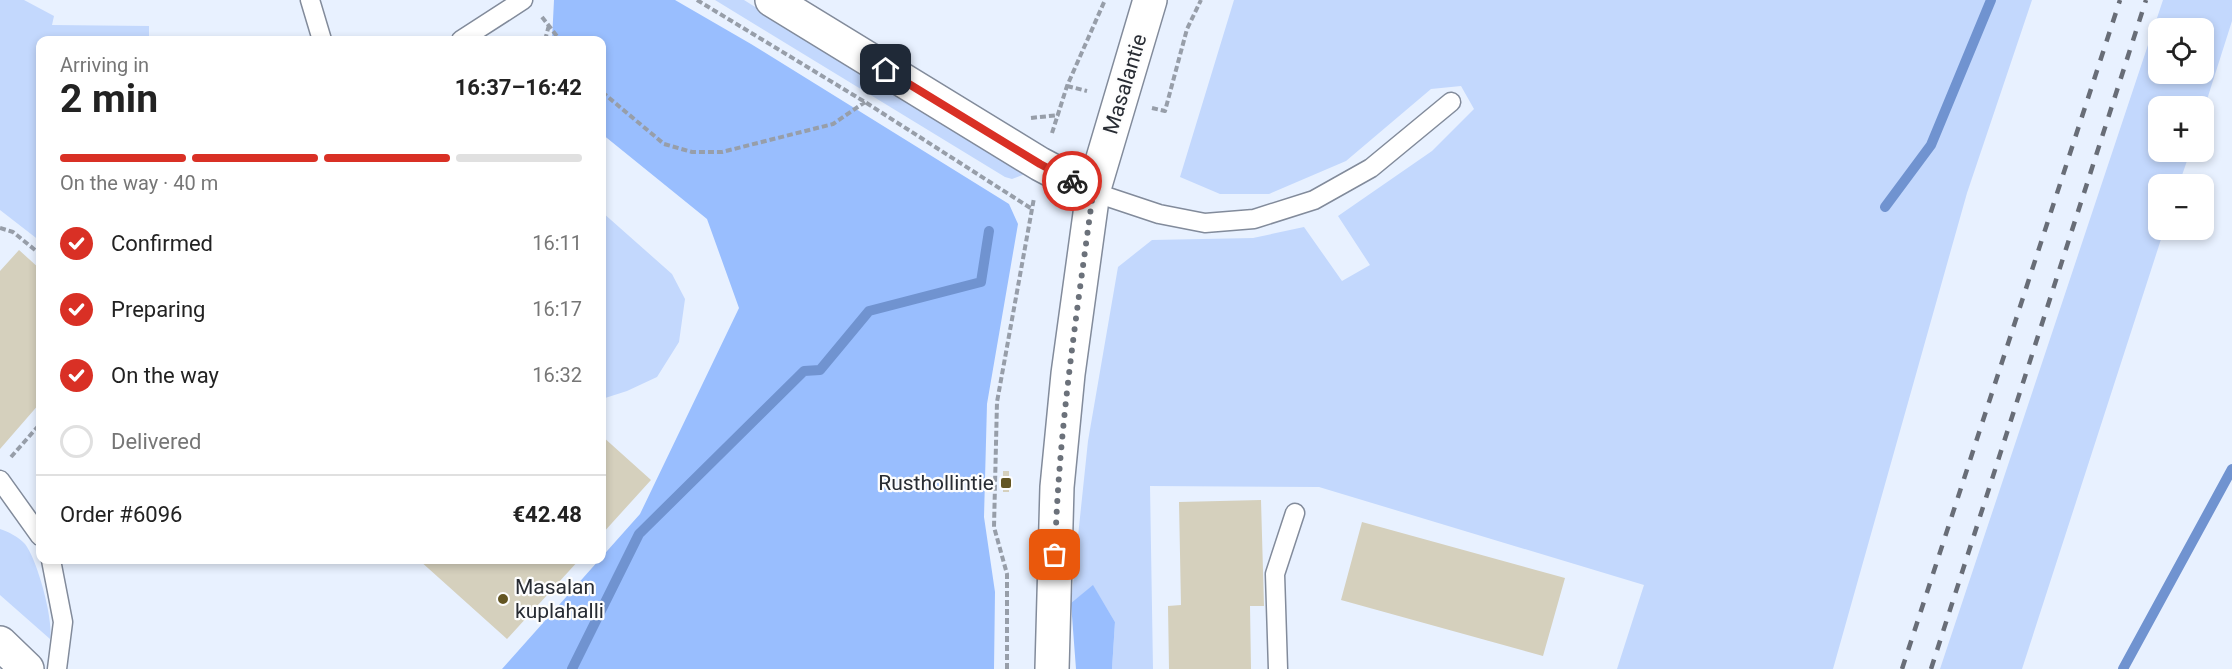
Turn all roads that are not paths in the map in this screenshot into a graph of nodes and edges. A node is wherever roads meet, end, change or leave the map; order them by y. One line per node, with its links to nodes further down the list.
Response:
1 (309, 0): 5 (lane)
2 (523, 0): 6 (lane)
3 (772, 0): 8 (street)
4 (1150, 0): 8 (street, Masalantie)
5 (319, 36)
6 (467, 36)
7 (1451, 102): 8 (lane)
8 (1093, 192): 16 (street, Masalantie)
9 (0, 480): 11 (lane)
10 (1296, 513): 17 (lane)
11 (36, 530)
12 (52, 564): 15 (lane)
13 (0, 643): 14 (street)
14 (27, 669)
15 (57, 669)
16 (1052, 669)
17 (1278, 669)

